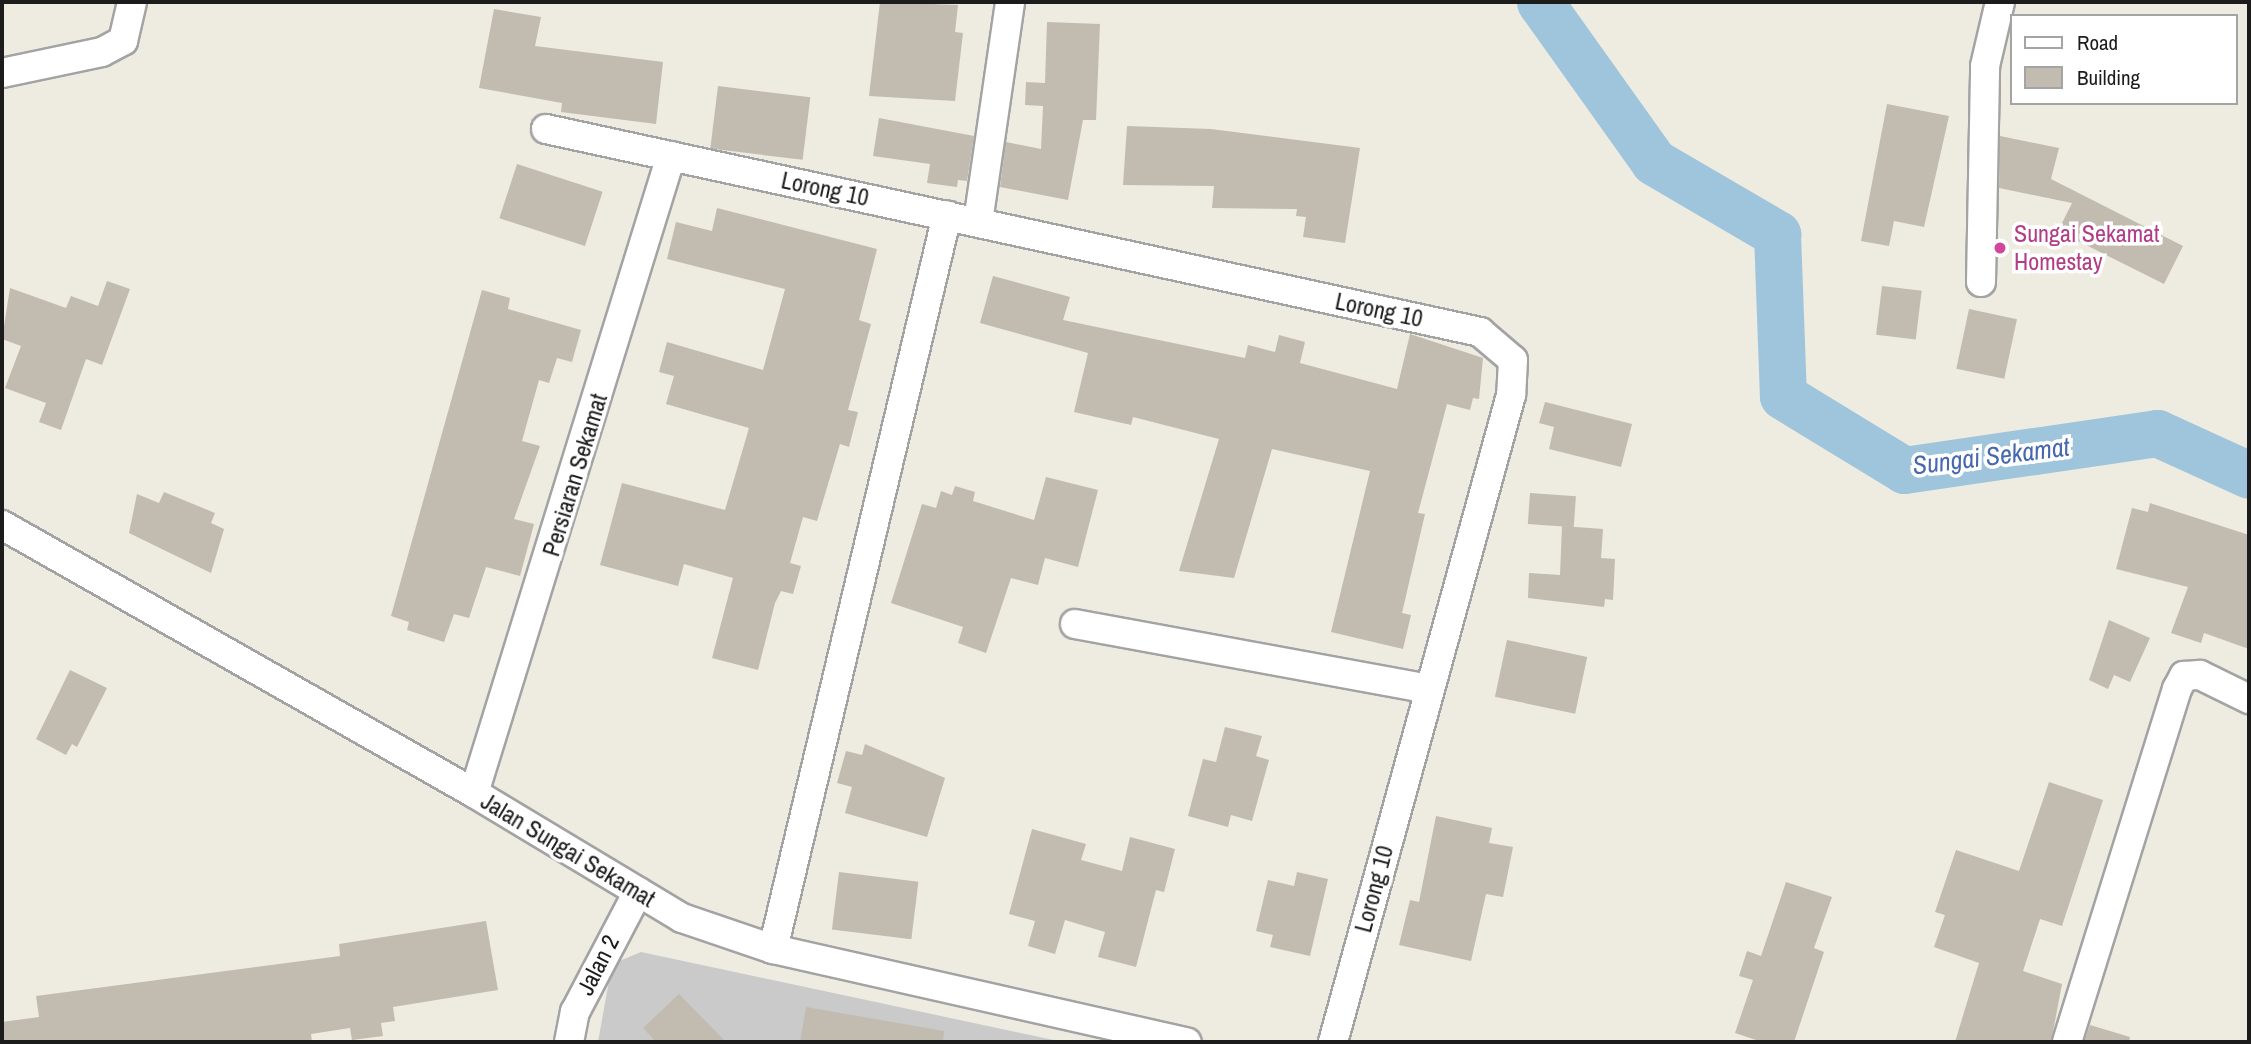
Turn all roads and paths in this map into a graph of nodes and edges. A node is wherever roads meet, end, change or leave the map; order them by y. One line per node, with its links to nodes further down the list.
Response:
1 (132, 2): 4 (street)
2 (1010, 2): 8 (street)
3 (2000, 2): 9 (street)
4 (2, 73)
5 (546, 129): 6 (street, Lorong 10)
6 (671, 156): 7 (street, Lorong 10); 14 (street, Persiaran Sekamat)
7 (947, 215): 8 (street, Lorong 10); 16 (street)
8 (978, 222): 12 (street, Lorong 10)
9 (1981, 282)
10 (2, 525): 14 (street, Jalan Sungai Sekamat)
11 (1074, 624): 12 (street)
12 (1429, 689): 19 (street, Lorong 10)
13 (2249, 699): 20 (street)
14 (474, 793): 15 (street, Jalan Sungai Sekamat)
15 (638, 892): 16 (street, Jalan Sungai Sekamat); 17 (street, Jalan 2)
16 (773, 949): 18 (street, Jalan Sungai Sekamat)
17 (569, 1042)
18 (1182, 1042)
19 (1333, 1042)
20 (2067, 1042)

